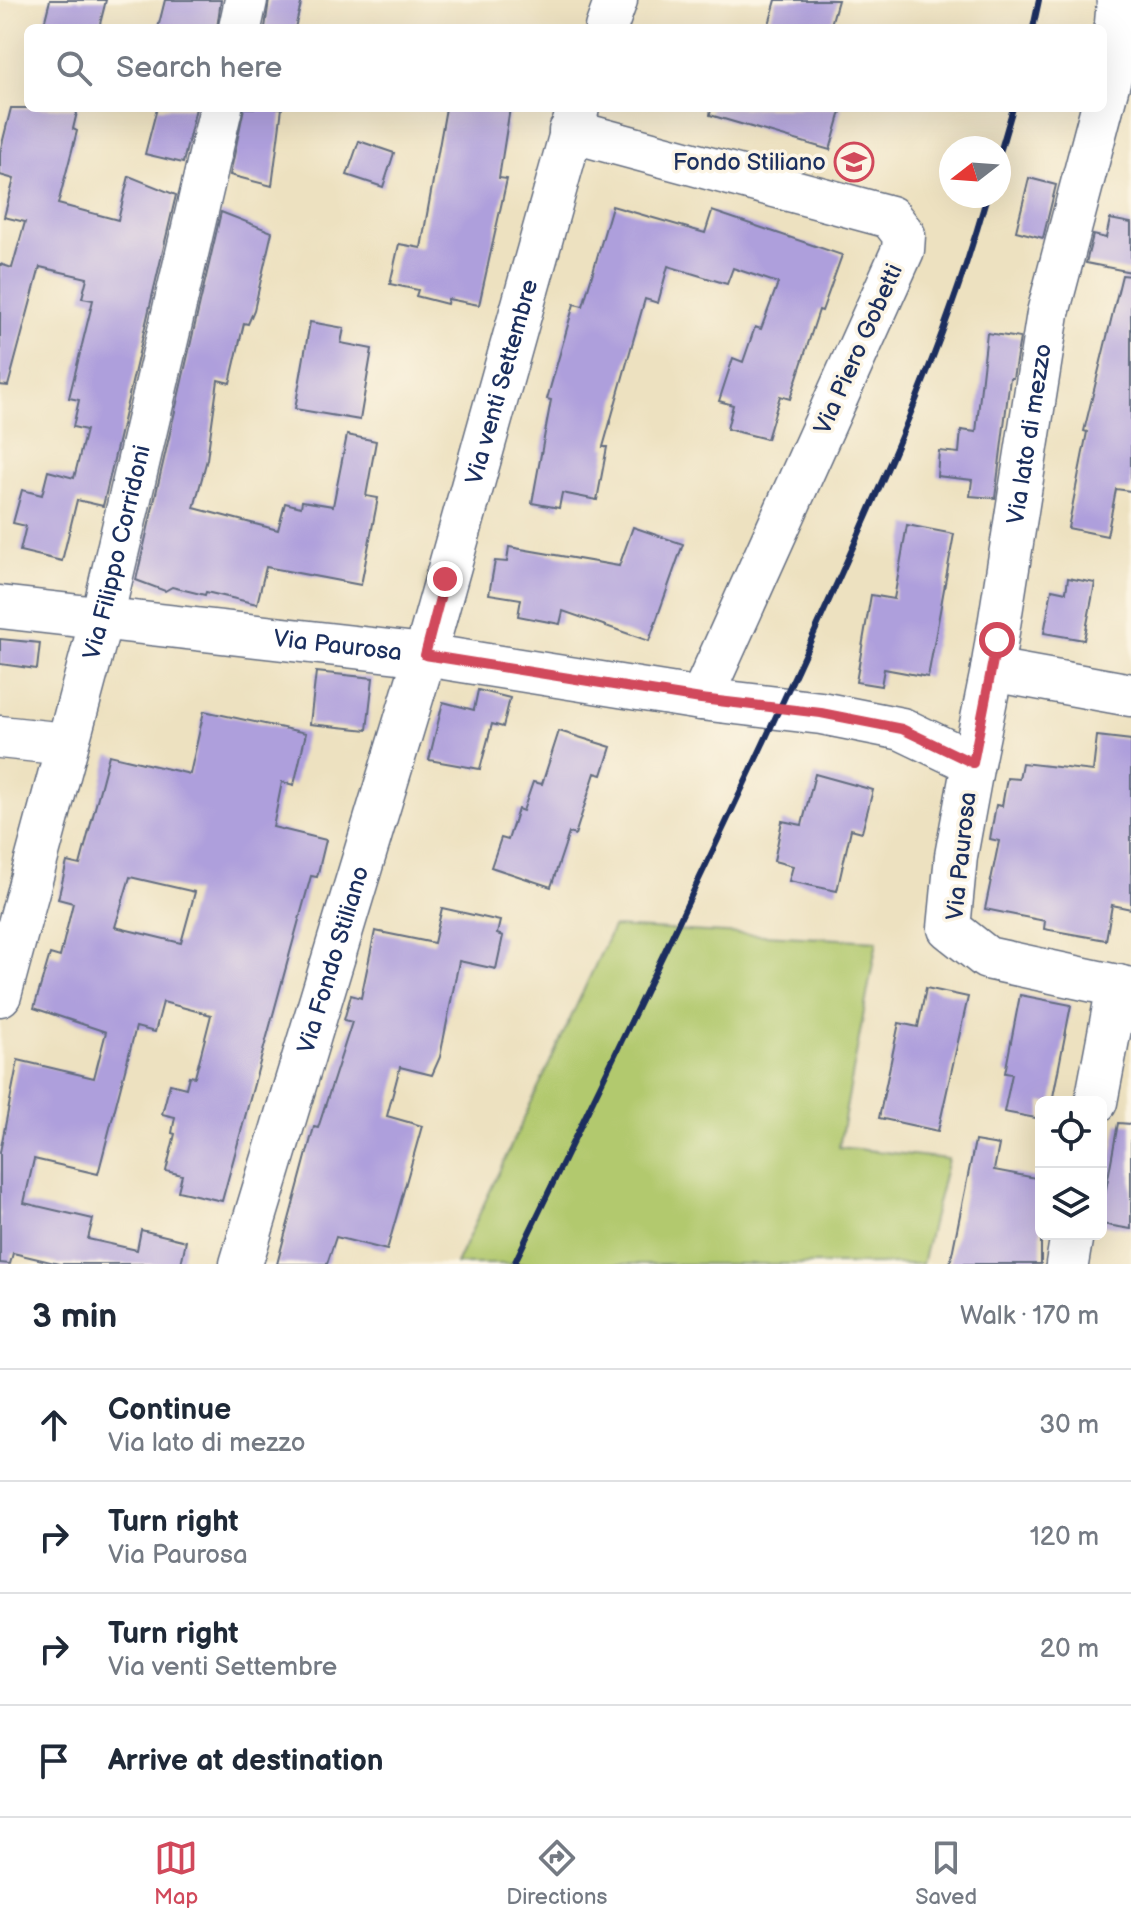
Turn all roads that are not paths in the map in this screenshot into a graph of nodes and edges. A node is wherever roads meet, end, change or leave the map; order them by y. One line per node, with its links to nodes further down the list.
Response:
1 (246, 0): 4 (street)
2 (616, 0): 5 (street)
3 (1122, 7): 6 (street, Via lato di mezzo)
4 (241, 24)
5 (607, 24)
6 (1107, 88)
7 (220, 112): 11 (street, Via Filippo Corridoni)
8 (1100, 112): 13 (street, Via lato di mezzo)
9 (574, 120): 12 (street, Via venti Settembre); 15 (street, Via Piero Gobetti)
10 (0, 607): 11 (street, Via Paurosa)
11 (101, 620): 12 (street, Via Paurosa); 17 (street, Via Filippo Corridoni)
12 (425, 655): 15 (street, Via Paurosa); 23 (street, Via Fondo Stiliano)
13 (992, 670): 14 (street); 18 (street, Via lato di mezzo)
14 (1131, 695)
15 (701, 699): 18 (street, Via Paurosa)
16 (0, 737): 17 (street)
17 (66, 744): 20 (street, Via Filippo Corridoni)
18 (973, 763): 19 (street, Via Paurosa)
19 (1124, 988): 21 (street)
20 (0, 995)
21 (1097, 1096)
22 (1071, 1240): 24 (street)
23 (241, 1264)
24 (1067, 1264)

